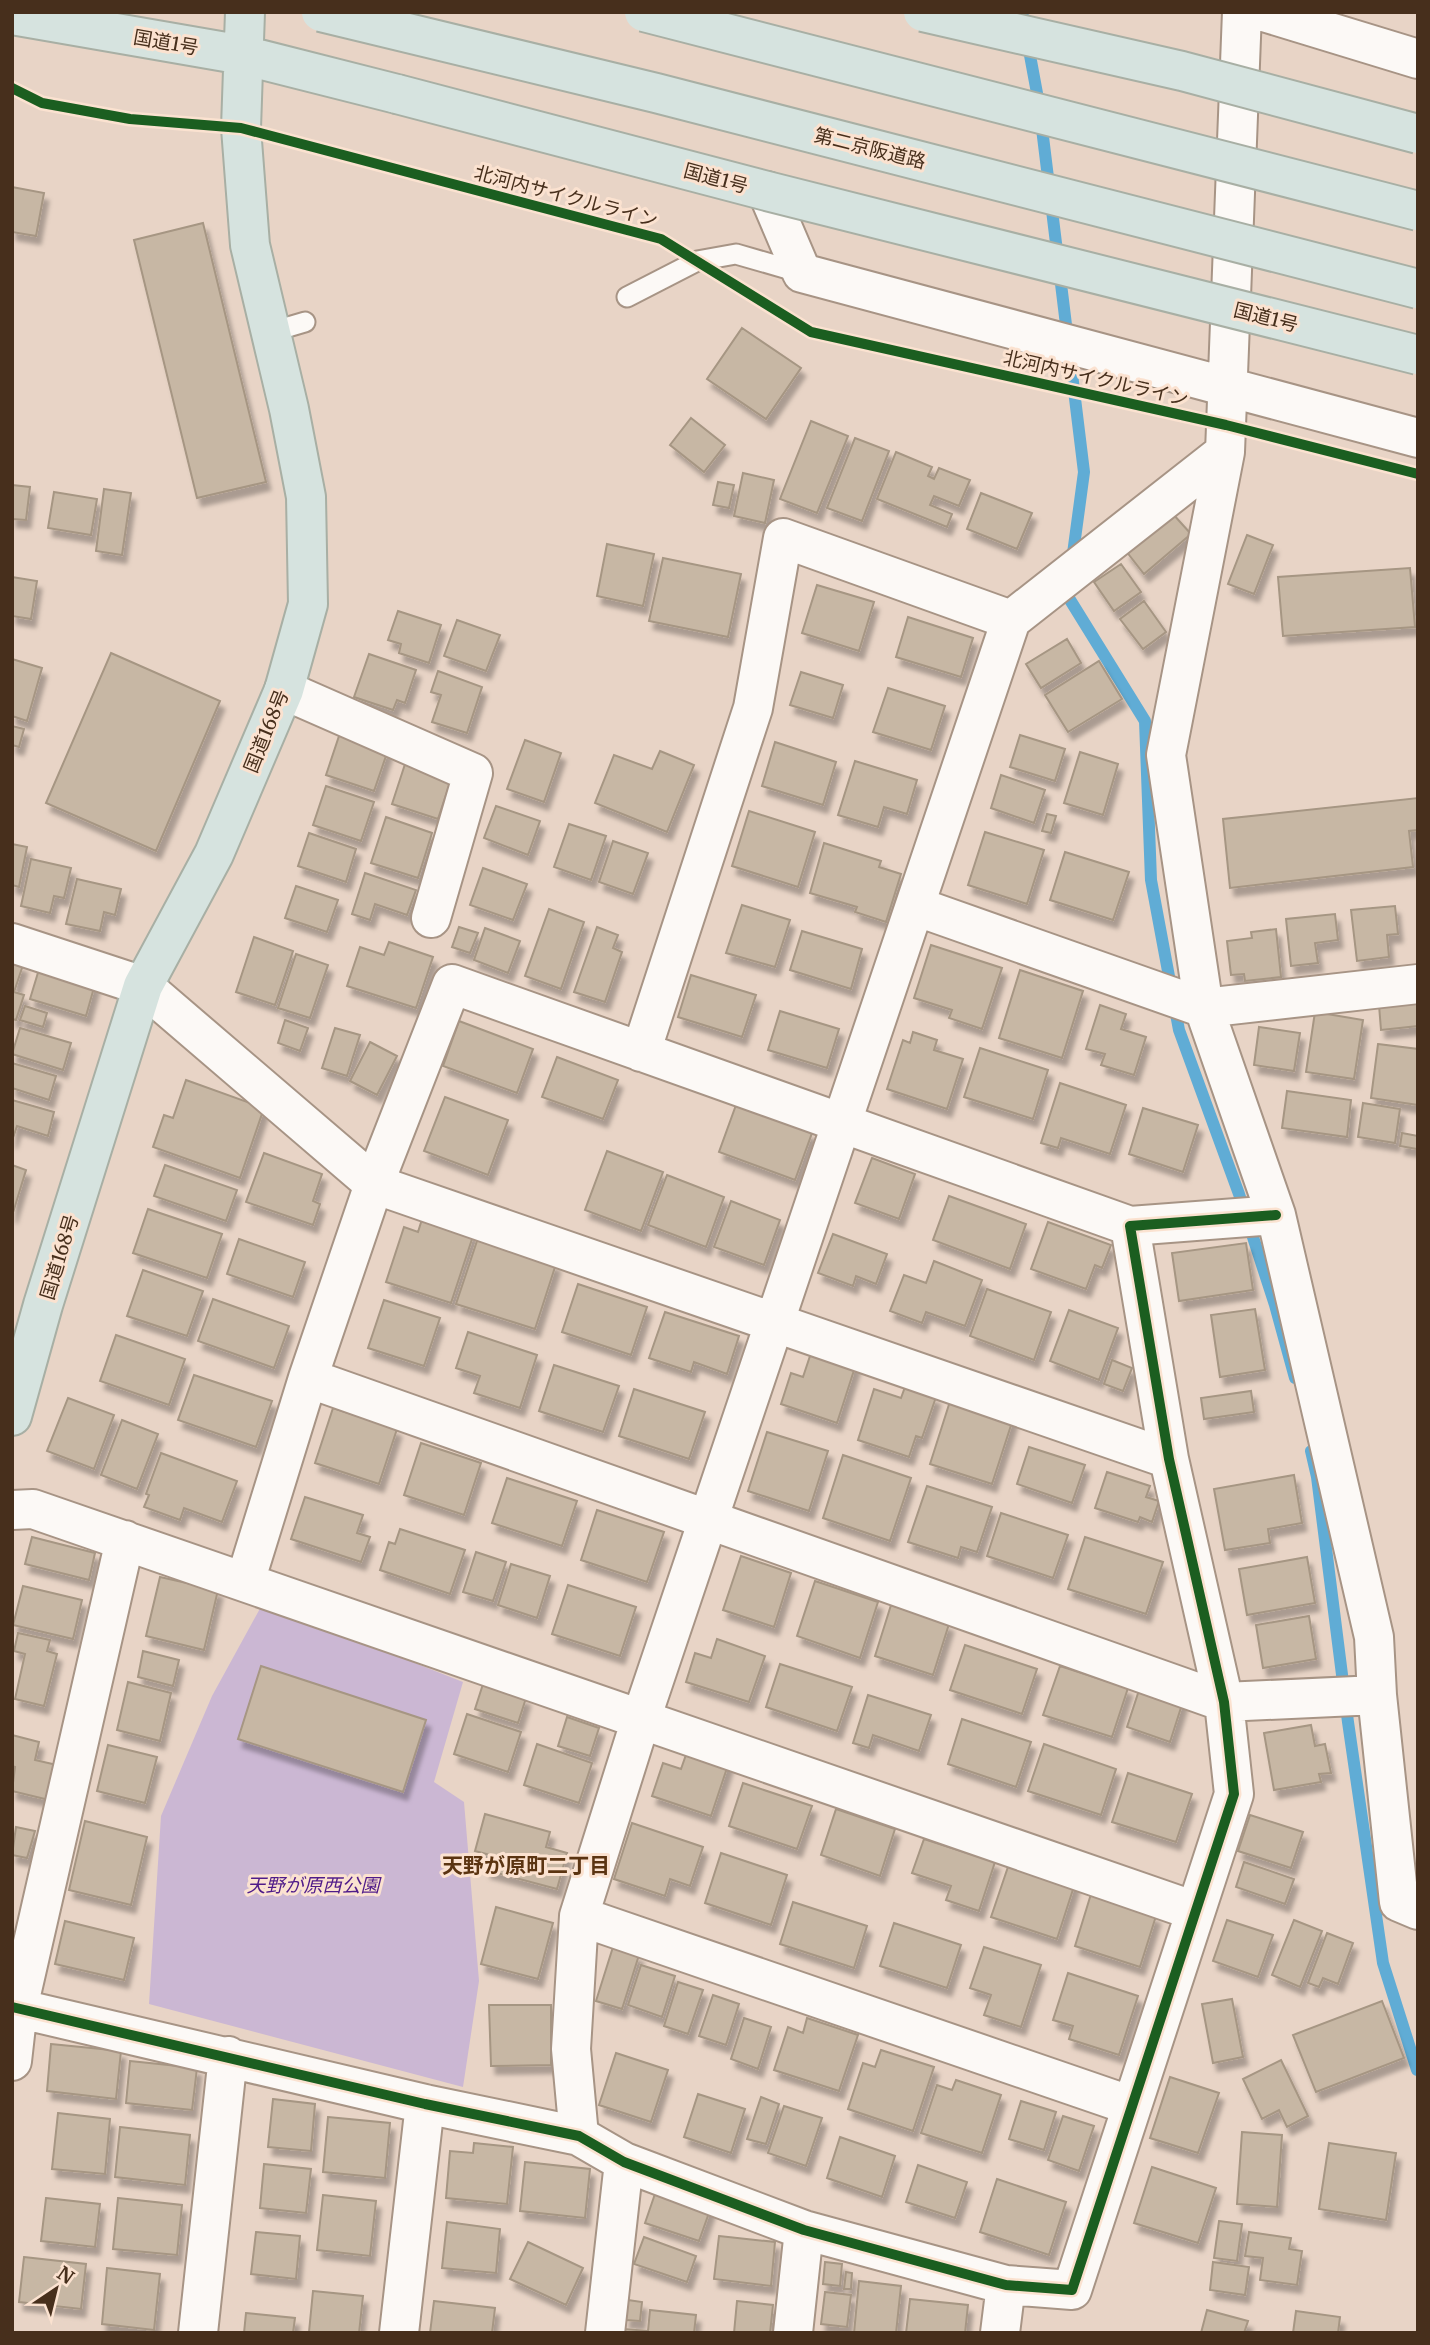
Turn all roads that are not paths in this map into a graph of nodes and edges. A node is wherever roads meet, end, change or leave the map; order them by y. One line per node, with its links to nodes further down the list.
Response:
1 (245, 12): 8 (highway, 国道168号)
2 (321, 12): 14 (highway, 第二京阪道路, bridge)
3 (644, 12): 12 (highway, bridge)
4 (923, 12): 10 (highway, bridge)
5 (1242, 12): 17 (street)
6 (1264, 12): 9 (street)
7 (12, 15): 8 (highway, 国道1号)
8 (243, 55): 11 (highway, 国道1号, bridge); 21 (highway, 国道168号)
9 (1418, 58)
10 (1418, 134)
11 (767, 191): 13 (street); 16 (highway, 国道1号, bridge)
12 (1418, 211)
13 (802, 273): 15 (lane); 17 (street)
14 (1418, 289)
15 (627, 298)
16 (1418, 355)
17 (1229, 386): 18 (street); 19 (street)
18 (1418, 438)
19 (1225, 452): 20 (street); 27 (street)
20 (1012, 620): 22 (street); 28 (street)
21 (284, 690): 23 (street); 26 (highway, 国道168号)
22 (915, 906): 27 (street); 29 (street)
23 (431, 918)
24 (12, 943): 26 (street)
25 (1418, 984): 27 (street)
26 (143, 986): 30 (street); 35 (highway, 国道168号)
27 (1204, 1008): 31 (street)
28 (641, 1052): 29 (street); 30 (street)
29 (841, 1123): 32 (street); 33 (street)
30 (374, 1184): 33 (street); 34 (street)
31 (1276, 1214): 32 (street); 41 (street)
32 (1130, 1226): 36 (street)
33 (774, 1322): 36 (street); 38 (street)
34 (308, 1378): 38 (street); 40 (street)
35 (12, 1416)
36 (1169, 1459): 42 (street)
37 (12, 1510): 39 (street)
38 (708, 1520): 42 (street); 43 (street)
39 (125, 1540): 40 (street); 47 (street)
40 (245, 1581): 43 (street)
41 (1377, 1695): 42 (street); 44 (street)
42 (1224, 1702): 45 (street)
43 (641, 1719): 45 (street); 46 (street)
44 (1418, 1910)
45 (1195, 1912): 51 (street)
46 (579, 1916): 51 (street); 52 (street)
47 (15, 2007): 48 (street); 49 (street)
48 (228, 2056): 50 (street); 56 (street)
49 (12, 2061)
50 (425, 2104): 52 (street); 57 (street)
51 (1132, 2106): 55 (street)
52 (579, 2136): 53 (street)
53 (624, 2162): 54 (street); 58 (street)
54 (804, 2230): 55 (street); 59 (street)
55 (1006, 2285): 60 (street)
56 (198, 2333)
57 (400, 2333)
58 (605, 2333)
59 (793, 2333)
60 (1000, 2333)

